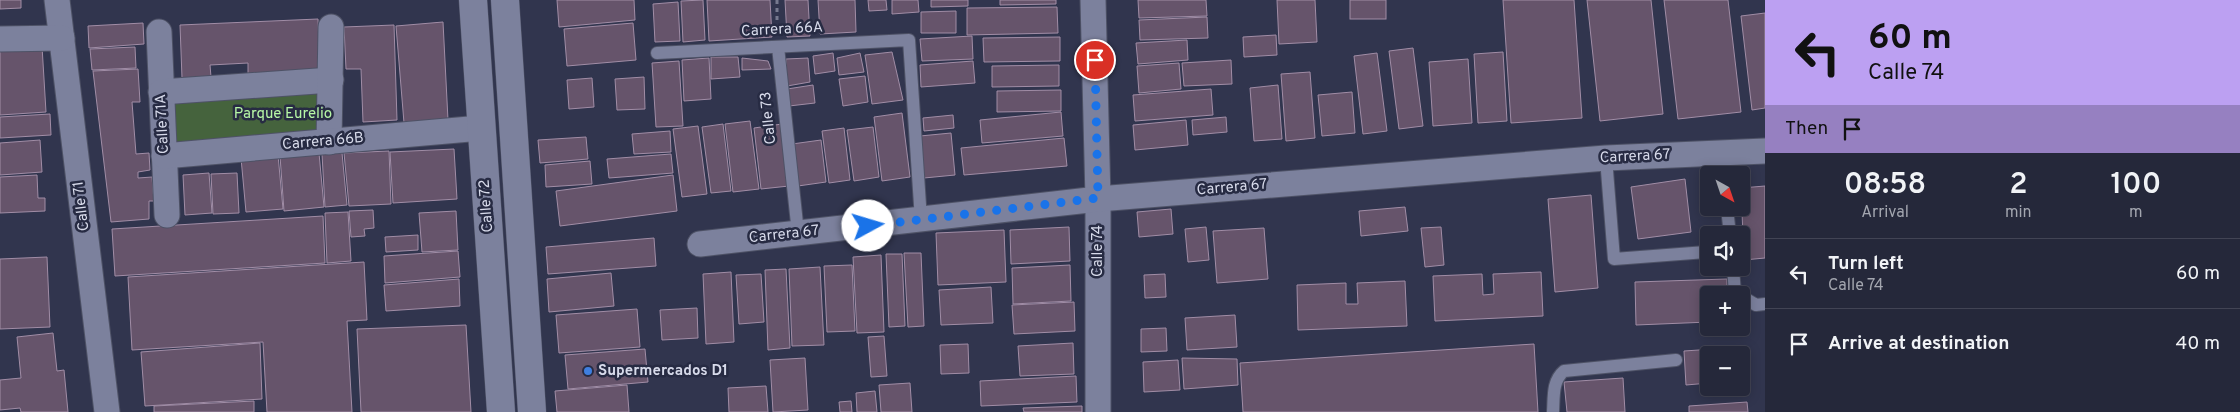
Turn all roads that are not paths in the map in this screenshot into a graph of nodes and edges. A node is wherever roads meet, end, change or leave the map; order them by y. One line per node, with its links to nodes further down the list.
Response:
1 (57, 0): 7 (street, Calle 71)
2 (473, 0): 13 (main road, Calle 72)
3 (505, 0): 30 (main road)
4 (1093, 0): 19 (street, Calle 74)
5 (332, 26): 11 (street)
6 (159, 32): 12 (street, Calle 71A)
7 (62, 38): 8 (street); 28 (street, Calle 71)
8 (0, 39)
9 (778, 47): 10 (lane, Carrera 66A); 21 (lane, Carrera 66A); 22 (lane, Calle 73)
10 (657, 53)
11 (330, 80): 12 (street); 14 (street)
12 (161, 92): 16 (street, Calle 71A)
13 (481, 128): 14 (street, Carrera 66B); 29 (main road, Calle 72)
14 (329, 142): 16 (street, Carrera 66B)
15 (1765, 150): 18 (street, Carrera 67)
16 (164, 156): 20 (street, Calle 71A)
17 (1606, 158): 18 (street, Carrera 67); 19 (street, Carrera 67); 24 (lane)
18 (1723, 164)
19 (1098, 198): 21 (street, Carrera 67); 31 (street, Calle 74)
20 (167, 215)
21 (921, 220): 22 (street, Carrera 67)
22 (798, 233): 23 (street, Carrera 67)
23 (700, 244)
24 (1700, 252)
25 (1750, 302): 26 (lane)
26 (1765, 304)
27 (1676, 360): 32 (lane)
28 (107, 412)
29 (502, 412)
30 (532, 412)
31 (1098, 412)
32 (1553, 412)

